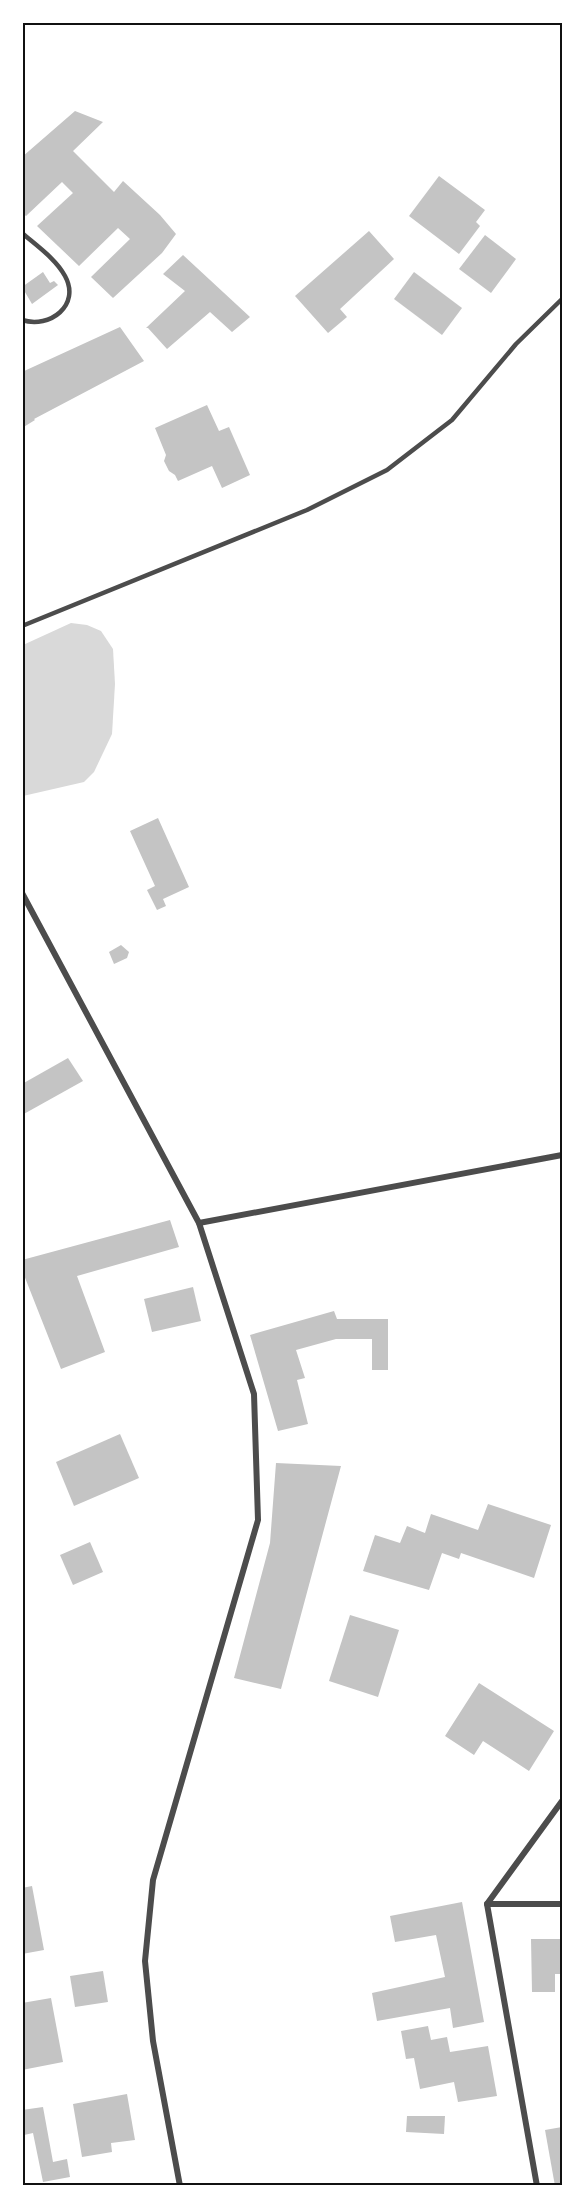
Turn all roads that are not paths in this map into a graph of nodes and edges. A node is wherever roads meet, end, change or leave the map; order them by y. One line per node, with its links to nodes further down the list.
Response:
1 (22, 233): 3 (lane)
2 (562, 299): 4 (lane)
3 (22, 320)
4 (22, 626)
5 (22, 893): 7 (street)
6 (562, 1155): 7 (street)
7 (198, 1223): 11 (street)
8 (562, 1802): 9 (street)
9 (487, 1904): 10 (street); 12 (street)
10 (562, 1904)
11 (180, 2186)
12 (537, 2186)

